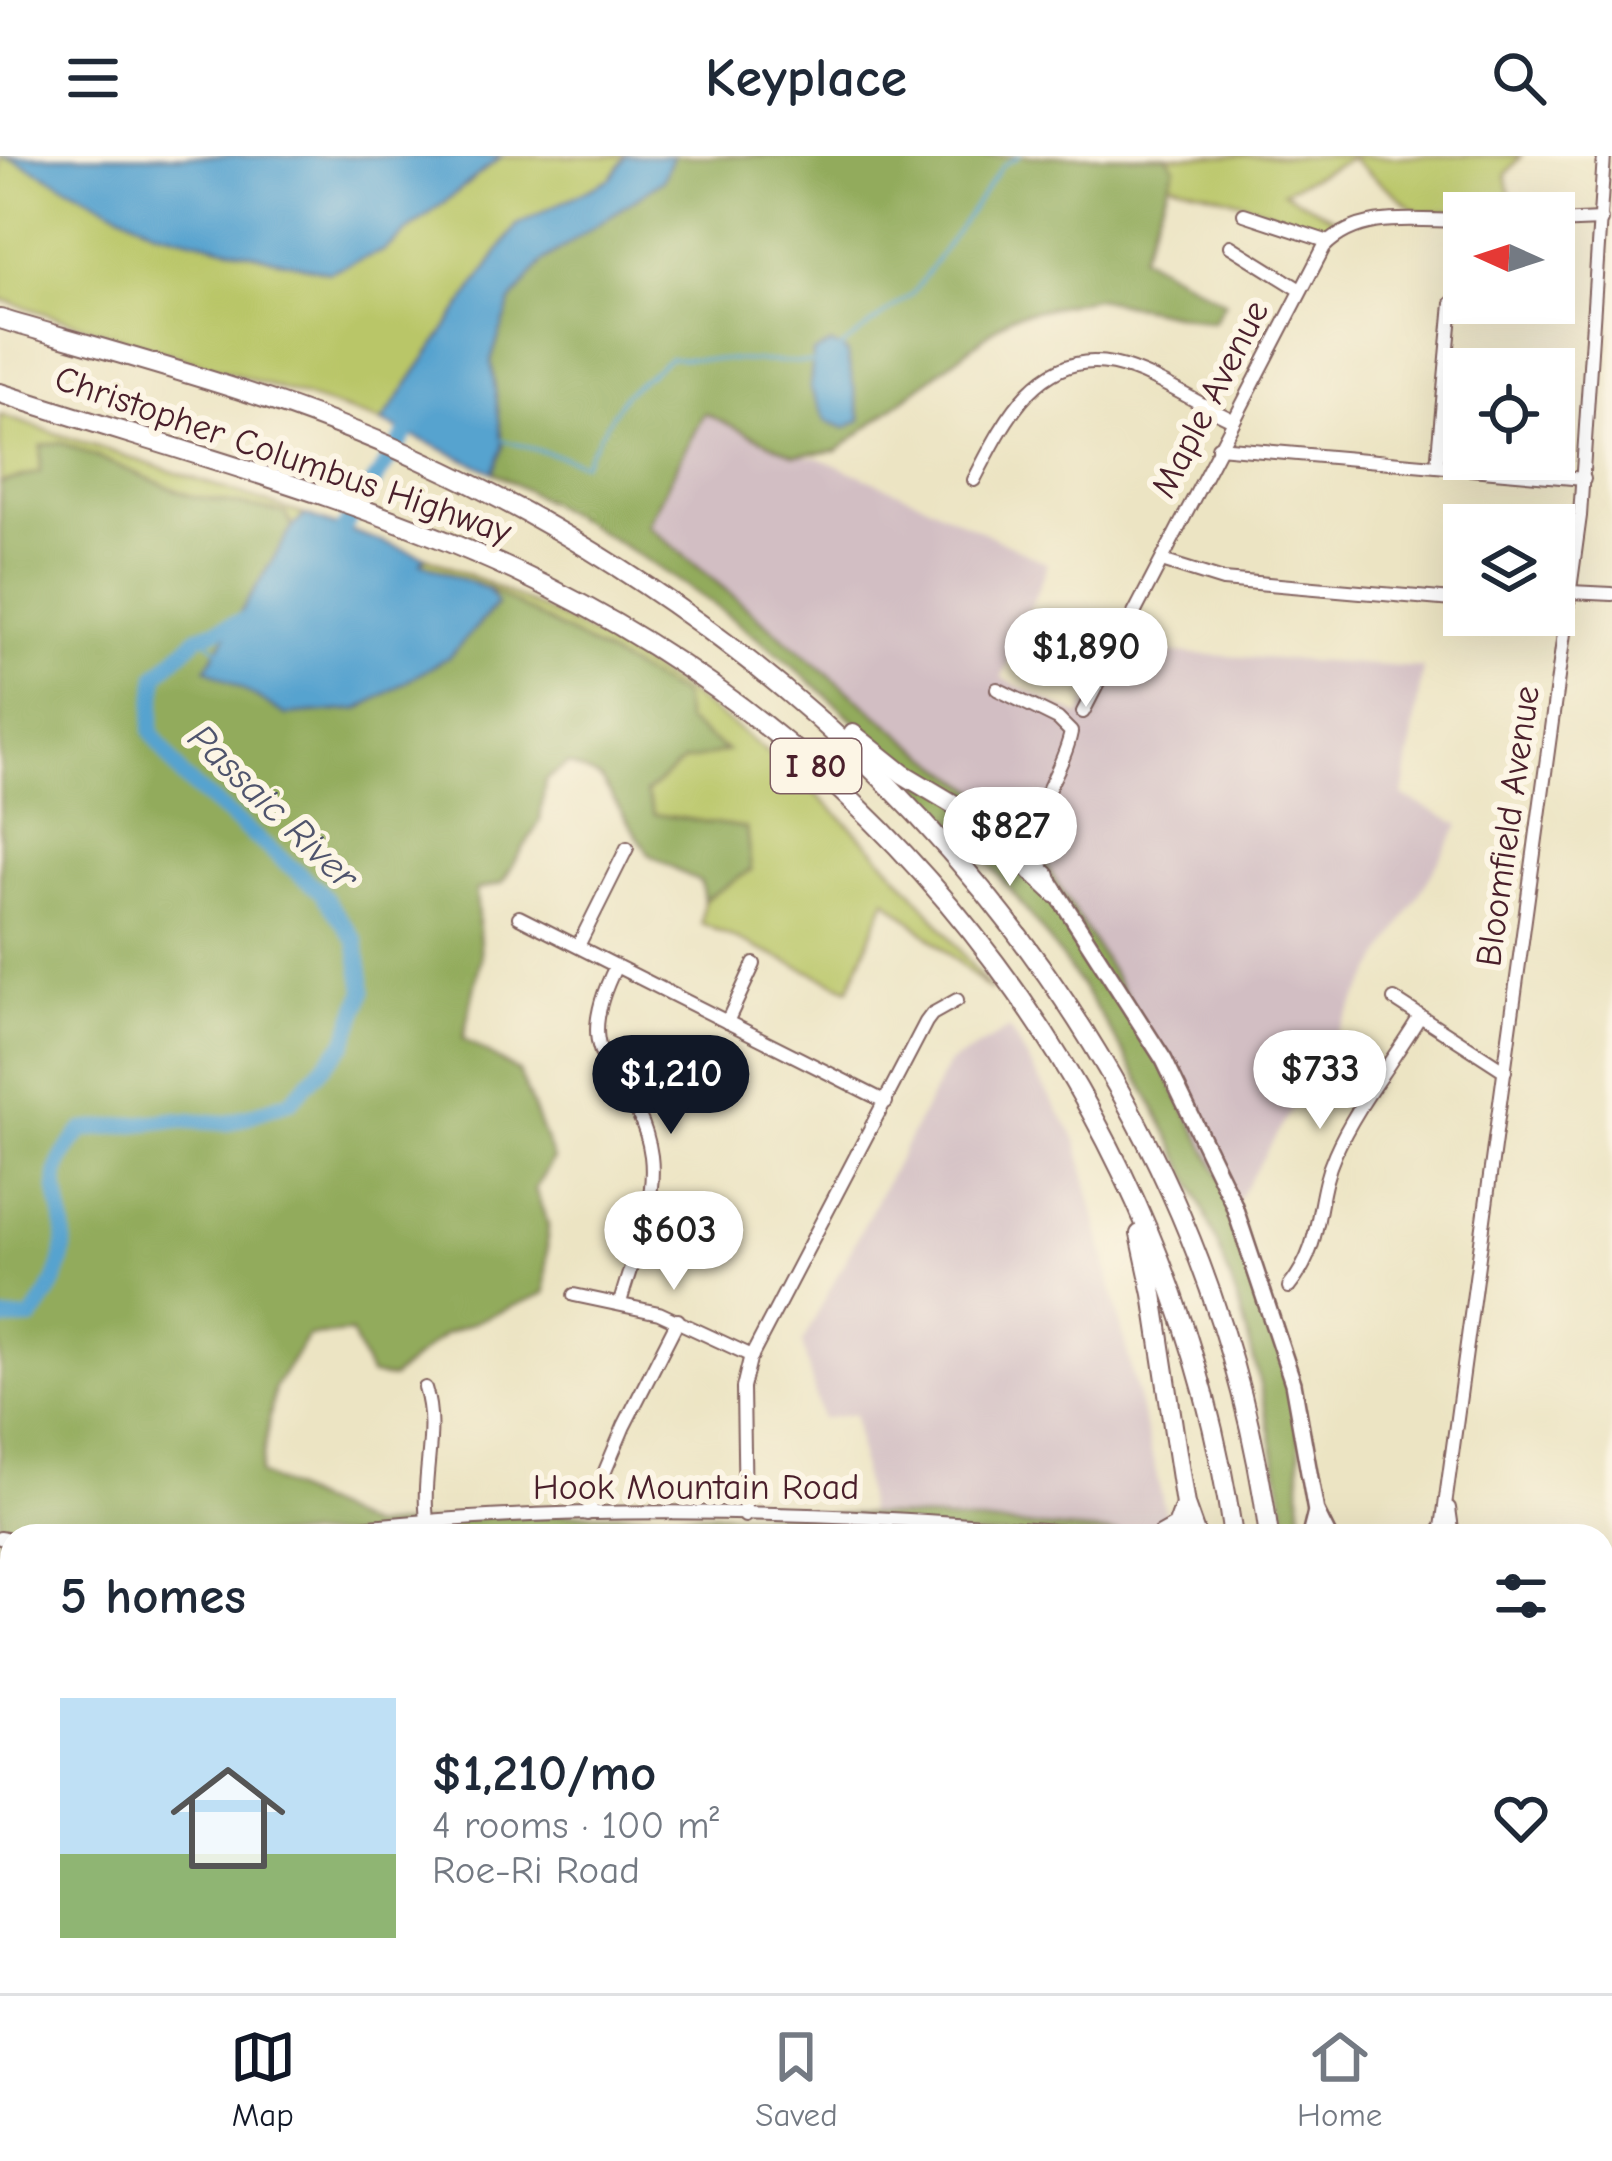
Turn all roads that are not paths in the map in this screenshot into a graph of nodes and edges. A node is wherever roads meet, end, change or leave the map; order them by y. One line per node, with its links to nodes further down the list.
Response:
1 (1604, 156): 3 (street, Bloomfield Avenue)
2 (1244, 214): 6 (street)
3 (1601, 220): 5 (street); 8 (street, Bloomfield Avenue)
4 (1443, 221): 6 (street)
5 (1575, 221)
6 (1328, 242): 9 (street, Maple Avenue)
7 (1230, 246): 9 (street)
8 (1605, 255): 16 (street, Bloomfield Avenue)
9 (1299, 289): 13 (street, Maple Avenue)
10 (0, 319): 24 (highway, Christopher Columbus Highway / I 80)
11 (1450, 324): 15 (street)
12 (0, 393): 42 (highway, Christopher Columbus Highway / I 80)
13 (1233, 420): 14 (street, Maple Avenue); 17 (street)
14 (1219, 447): 15 (street); 19 (street, Maple Avenue)
15 (1437, 466): 16 (street)
16 (1584, 479): 18 (street, Bloomfield Avenue)
17 (974, 480)
18 (1575, 552)
19 (1162, 561): 22 (street); 26 (street, Maple Avenue)
20 (1575, 592): 21 (street)
21 (1612, 594)
22 (1443, 599)
23 (1558, 636): 40 (street, Bloomfield Avenue)
24 (723, 640): 28 (highway); 59 (highway, Christopher Columbus Highway / I 80)
25 (997, 689): 27 (street)
26 (1083, 712)
27 (1048, 782): 28 (street); 30 (street)
28 (1012, 842): 30 (highway); 31 (street)
29 (627, 848): 33 (street)
30 (1046, 876): 31 (main road)
31 (1070, 913): 50 (main road)
32 (519, 917): 33 (street)
33 (578, 946): 35 (street)
34 (754, 964): 39 (street)
35 (616, 966): 39 (street); 45 (street)
36 (1394, 999): 38 (street)
37 (958, 1000): 41 (street)
38 (1420, 1016): 40 (street); 43 (street)
39 (727, 1022): 41 (street)
40 (1505, 1071): 62 (street, Bloomfield Avenue)
41 (886, 1102): 47 (street)
42 (1107, 1139): 49 (highway); 58 (highway, Christopher Columbus Highway / I 80)
43 (1289, 1287)
44 (574, 1295): 45 (street)
45 (620, 1303): 46 (street)
46 (678, 1320): 47 (street); 51 (street)
47 (752, 1356): 52 (street)
48 (425, 1388): 53 (street)
49 (1185, 1504): 56 (highway); 57 (highway)
50 (1316, 1512): 60 (main road); 61 (main road)
51 (587, 1514): 52 (street, Hook Mountain Road); 53 (street, Hook Mountain Road)
52 (745, 1516): 55 (street, Hook Mountain Road)
53 (427, 1519): 54 (street, Hook Mountain Road)
54 (386, 1524)
55 (982, 1524)
56 (1178, 1524)
57 (1192, 1524)
58 (1231, 1524)
59 (1266, 1524)
60 (1313, 1524)
61 (1322, 1524)
62 (1445, 1524)

